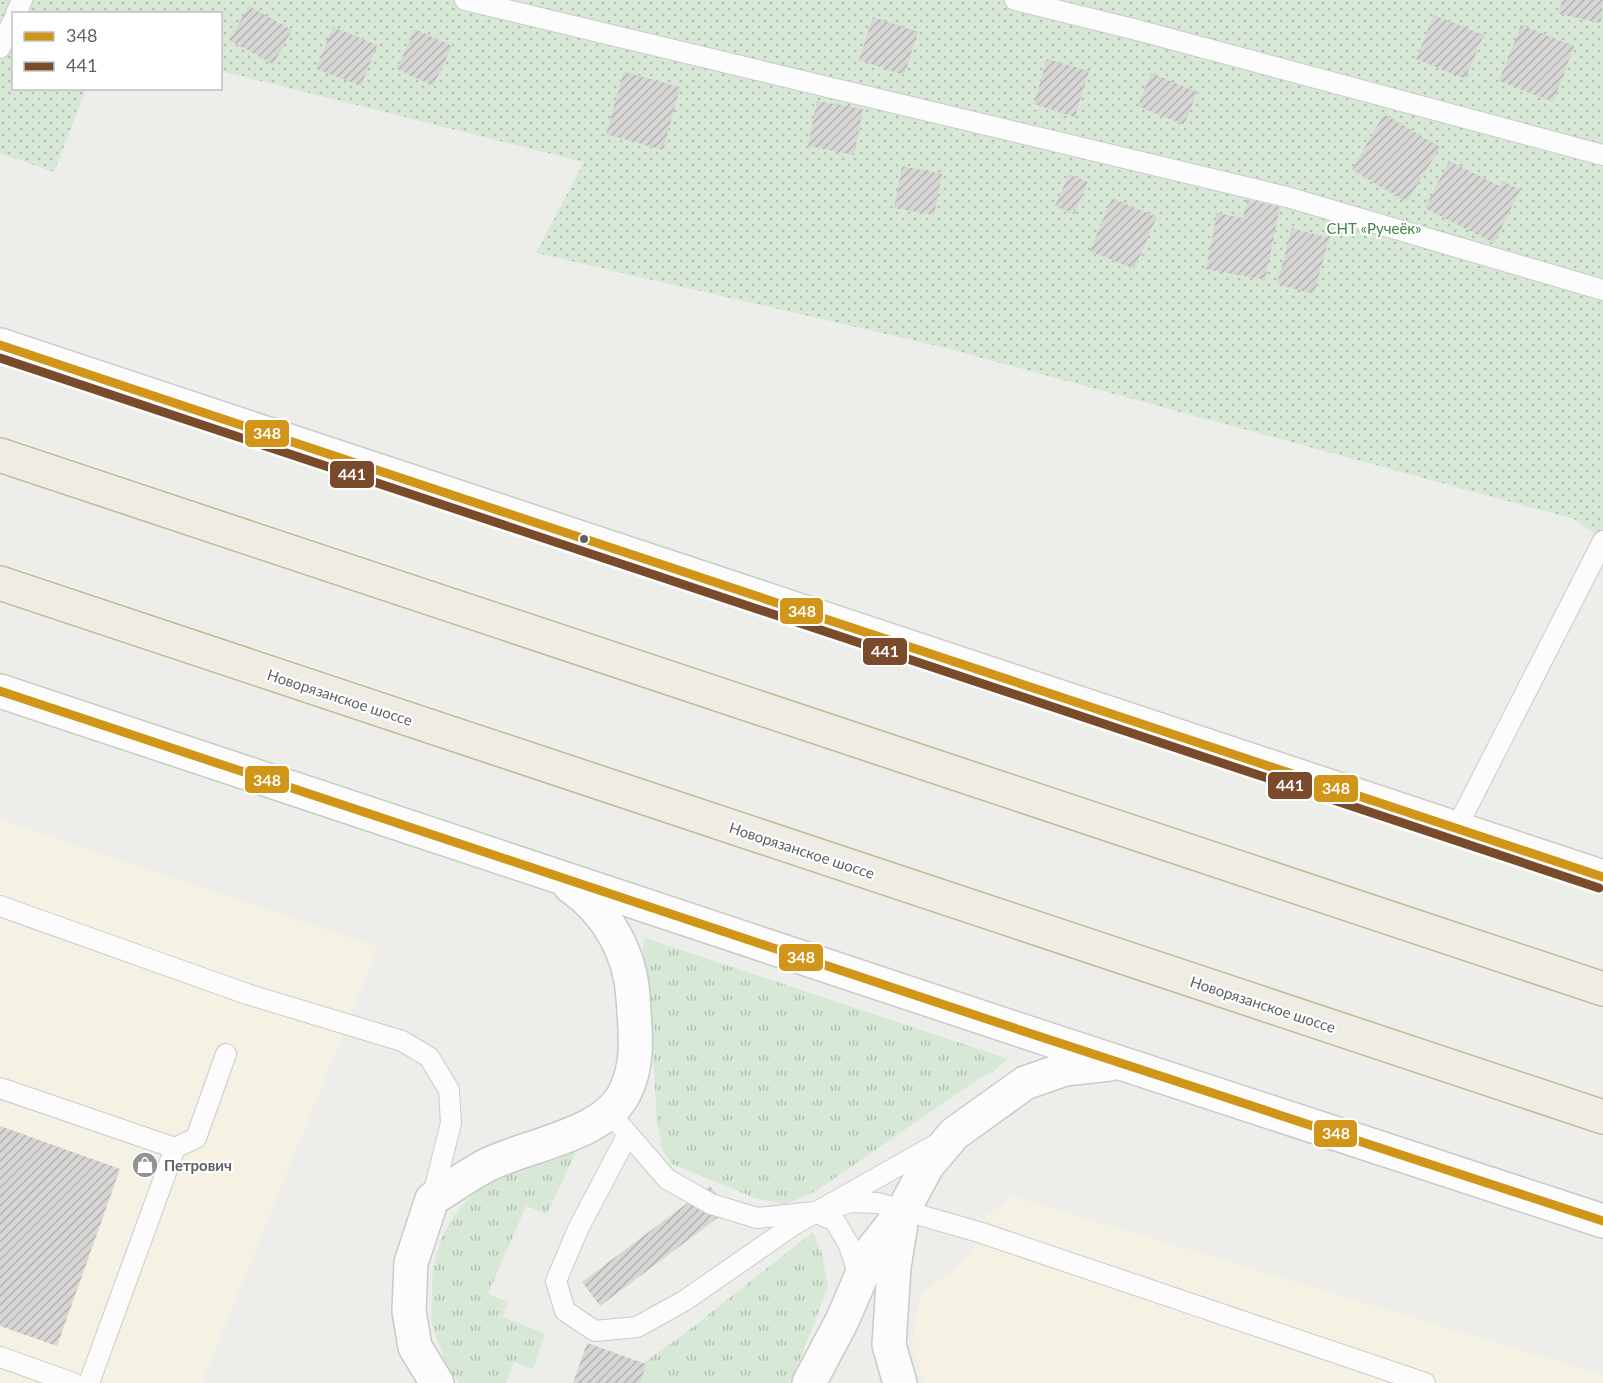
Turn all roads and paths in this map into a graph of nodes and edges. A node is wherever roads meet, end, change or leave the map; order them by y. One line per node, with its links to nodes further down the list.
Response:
1 (465, 0): 6 (lane)
2 (1015, 0): 5 (lane)
3 (12, 23): 4 (lane)
4 (0, 48)
5 (1603, 155)
6 (1603, 290)
7 (0, 345): 12 (street)
8 (0, 455): 16 (highway)
9 (1603, 541): 12 (lane)
10 (0, 583): 20 (highway, Новорязанское шоссе)
11 (0, 691): 13 (street)
12 (1456, 827): 14 (street)
13 (554, 875): 18 (street); 21 (street)
14 (1603, 877)
15 (0, 906): 24 (lane)
16 (1603, 989)
17 (226, 1054): 23 (lane)
18 (1122, 1063): 22 (street); 27 (street)
19 (0, 1088): 23 (lane)
20 (1603, 1117)
21 (619, 1124): 24 (street); 26 (lane); 26 (lane)
22 (954, 1134): 25 (street); 26 (lane)
23 (175, 1148): 32 (lane)
24 (432, 1199): 33 (street)
25 (903, 1211): 26 (lane); 28 (street); 35 (street); 36 (lane)
26 (815, 1212): 28 (lane)
27 (1603, 1221)
28 (860, 1280): 34 (street)
29 (0, 1357): 30 (lane)
30 (43, 1378): 31 (lane)
31 (73, 1383)
32 (89, 1383)
33 (437, 1383)
34 (809, 1383)
35 (900, 1383)
36 (1425, 1383)

